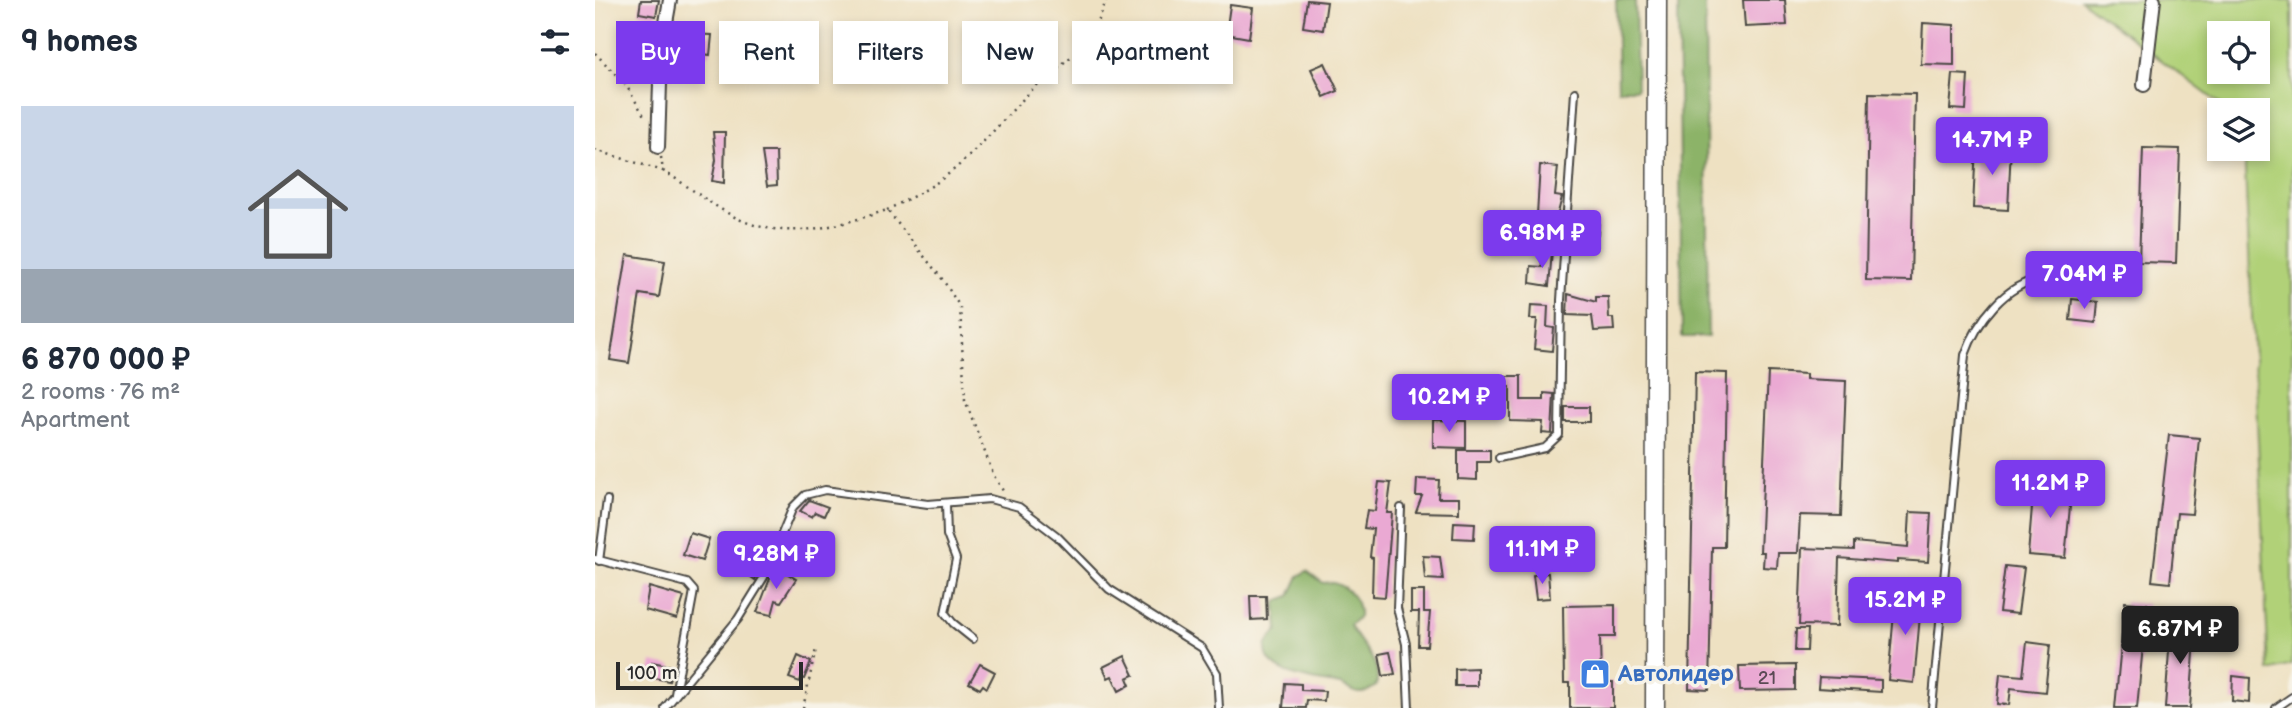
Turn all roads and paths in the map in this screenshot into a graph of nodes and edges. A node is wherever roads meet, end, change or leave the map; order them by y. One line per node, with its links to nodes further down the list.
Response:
1 (670, 0): 9 (street)
2 (1106, 0): 12 (path)
3 (1657, 0): 28 (main road)
4 (2154, 0): 6 (street)
5 (595, 53): 8 (path)
6 (2144, 85)
7 (1575, 92): 14 (lane)
8 (649, 124)
9 (658, 147): 11 (path)
10 (595, 150): 11 (path)
11 (663, 171): 12 (path)
12 (887, 210): 16 (path)
13 (2043, 278): 29 (lane)
14 (1499, 458)
15 (607, 500): 19 (lane)
16 (1010, 502): 17 (lane); 26 (lane)
17 (946, 504): 20 (lane); 22 (lane)
18 (1401, 508): 27 (lane)
19 (597, 560): 22 (lane)
20 (974, 639)
21 (816, 649): 25 (path)
22 (675, 696): 24 (lane)
23 (2292, 697): 30 (lane)
24 (665, 708)
25 (803, 708)
26 (1219, 708)
27 (1409, 708)
28 (1654, 708)
29 (1932, 708)
30 (2276, 708)

